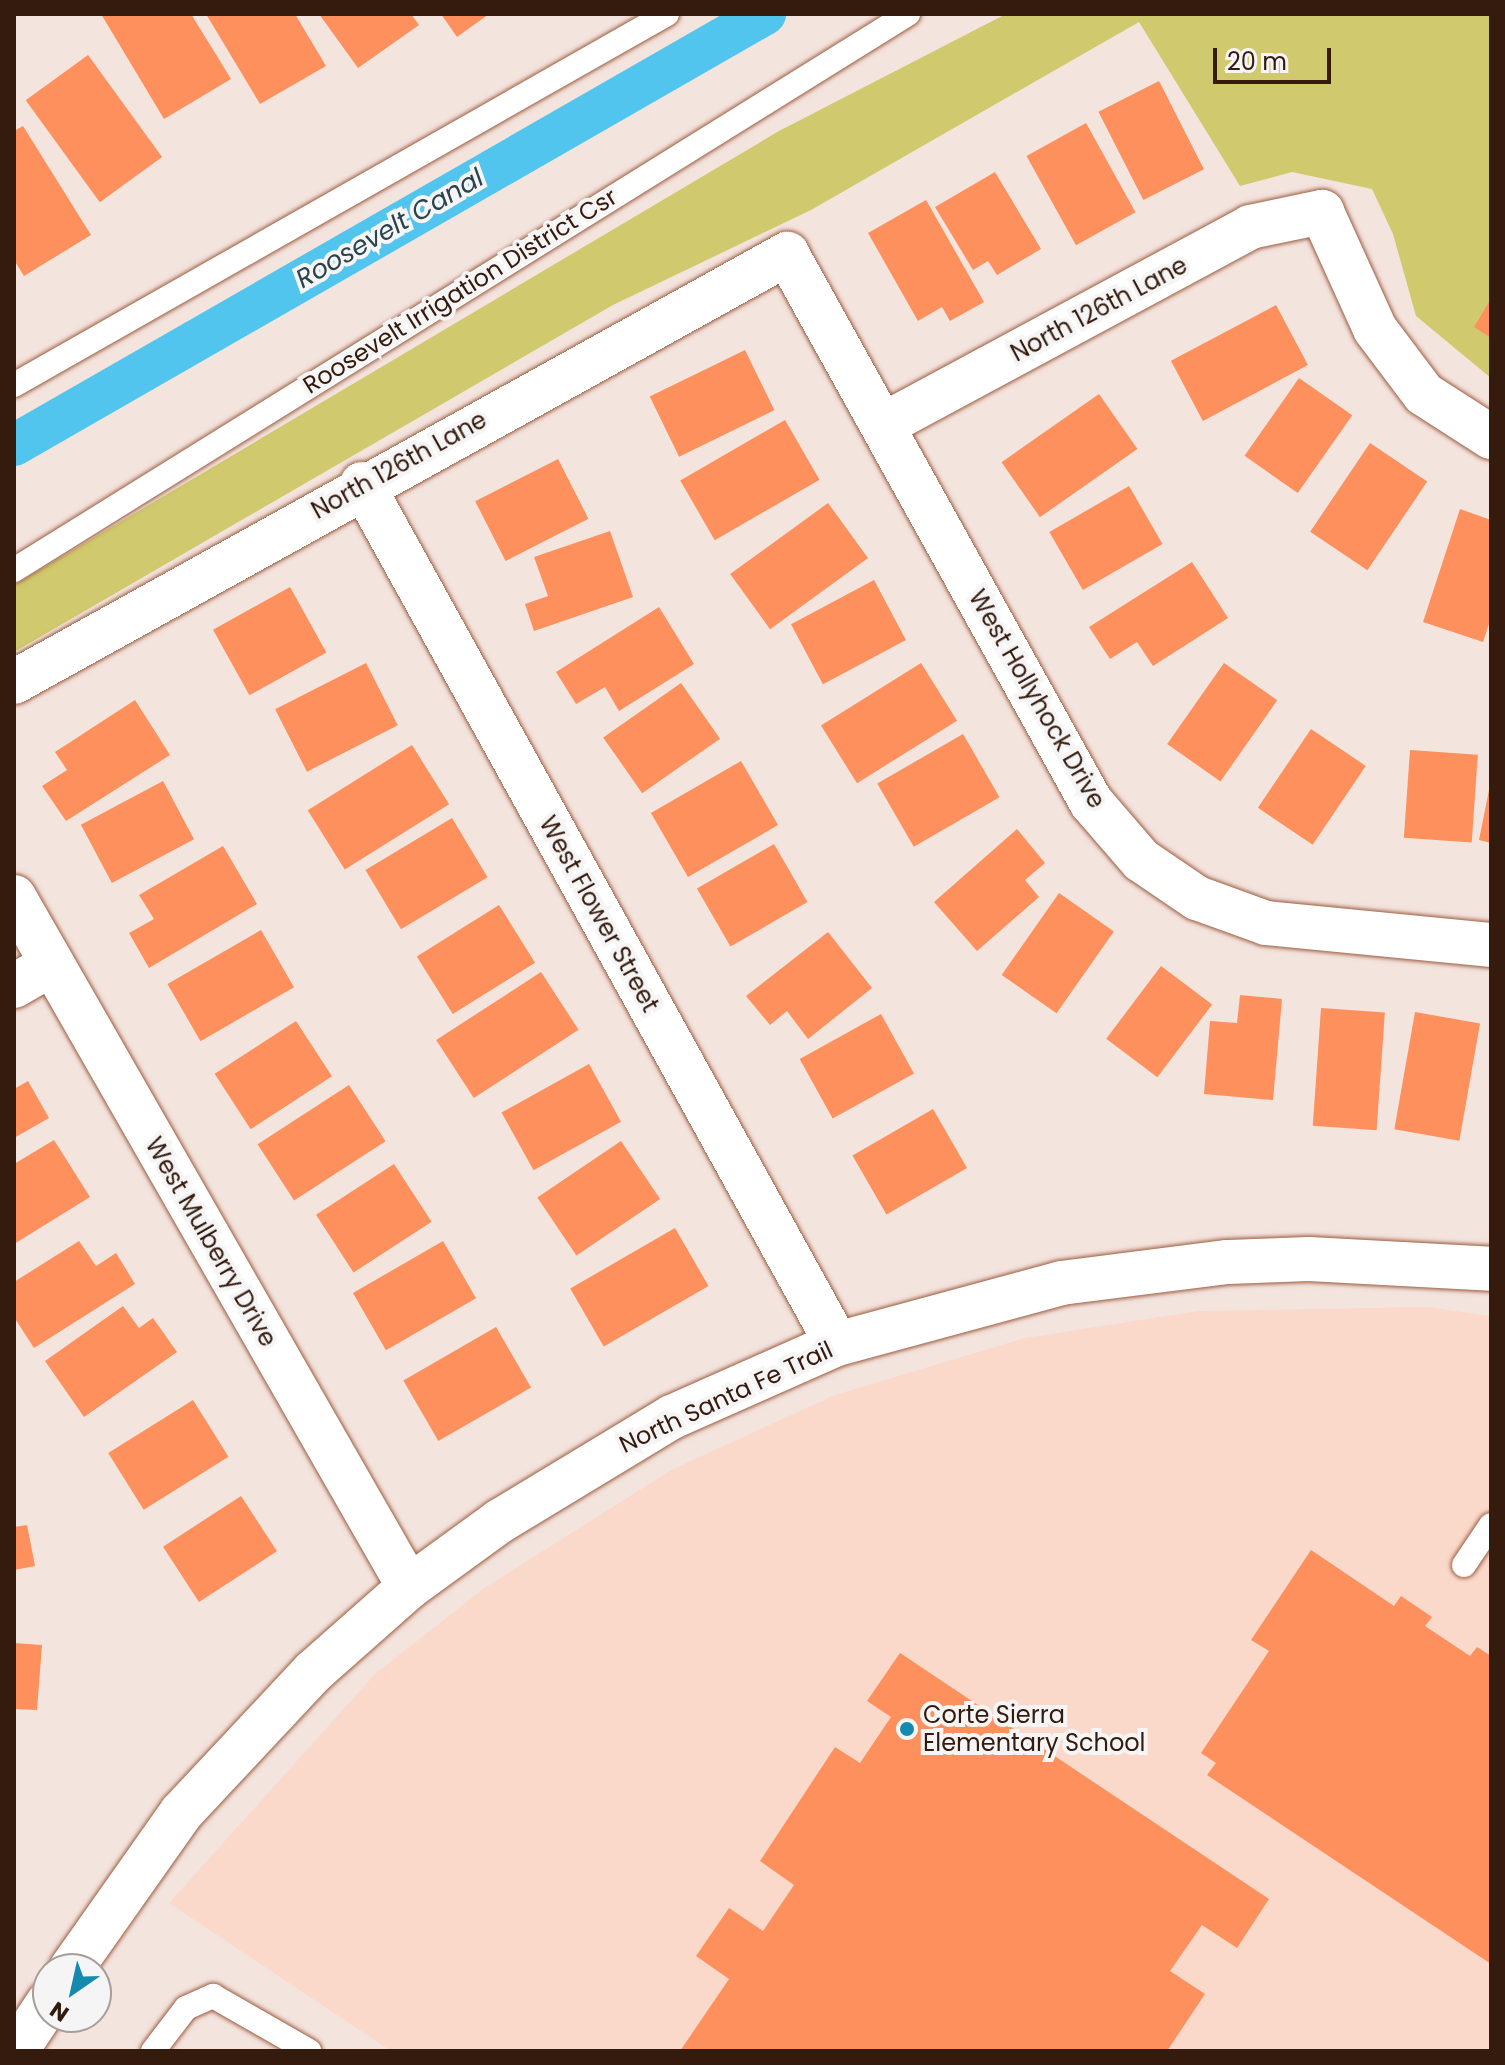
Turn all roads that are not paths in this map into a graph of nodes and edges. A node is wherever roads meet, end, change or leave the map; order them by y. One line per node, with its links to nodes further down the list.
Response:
1 (667, 14): 4 (lane)
2 (908, 14): 8 (lane, Roosevelt Irrigation District Csr)
3 (787, 254): 5 (street, West Hollyhock Drive); 7 (street, North 126th Lane)
4 (14, 385)
5 (883, 425): 6 (street, North 126th Lane); 11 (street, West Hollyhock Drive)
6 (1491, 437)
7 (362, 484): 9 (street, North 126th Lane); 15 (street, West Flower Street)
8 (14, 570)
9 (14, 682)
10 (14, 897): 12 (street, West Mulberry Drive)
11 (1491, 945)
12 (52, 964): 13 (street); 18 (street, West Mulberry Drive)
13 (14, 986)
14 (1491, 1269): 15 (street, North Santa Fe Trail)
15 (837, 1344): 18 (street, North Santa Fe Trail)
16 (1491, 1525): 17 (lane)
17 (1464, 1565)
18 (409, 1587): 19 (street, North Santa Fe Trail)
19 (82, 1953)
20 (32, 2027): 21 (street)
21 (16, 2051)
22 (153, 2051): 23 (lane)
23 (309, 2051)

